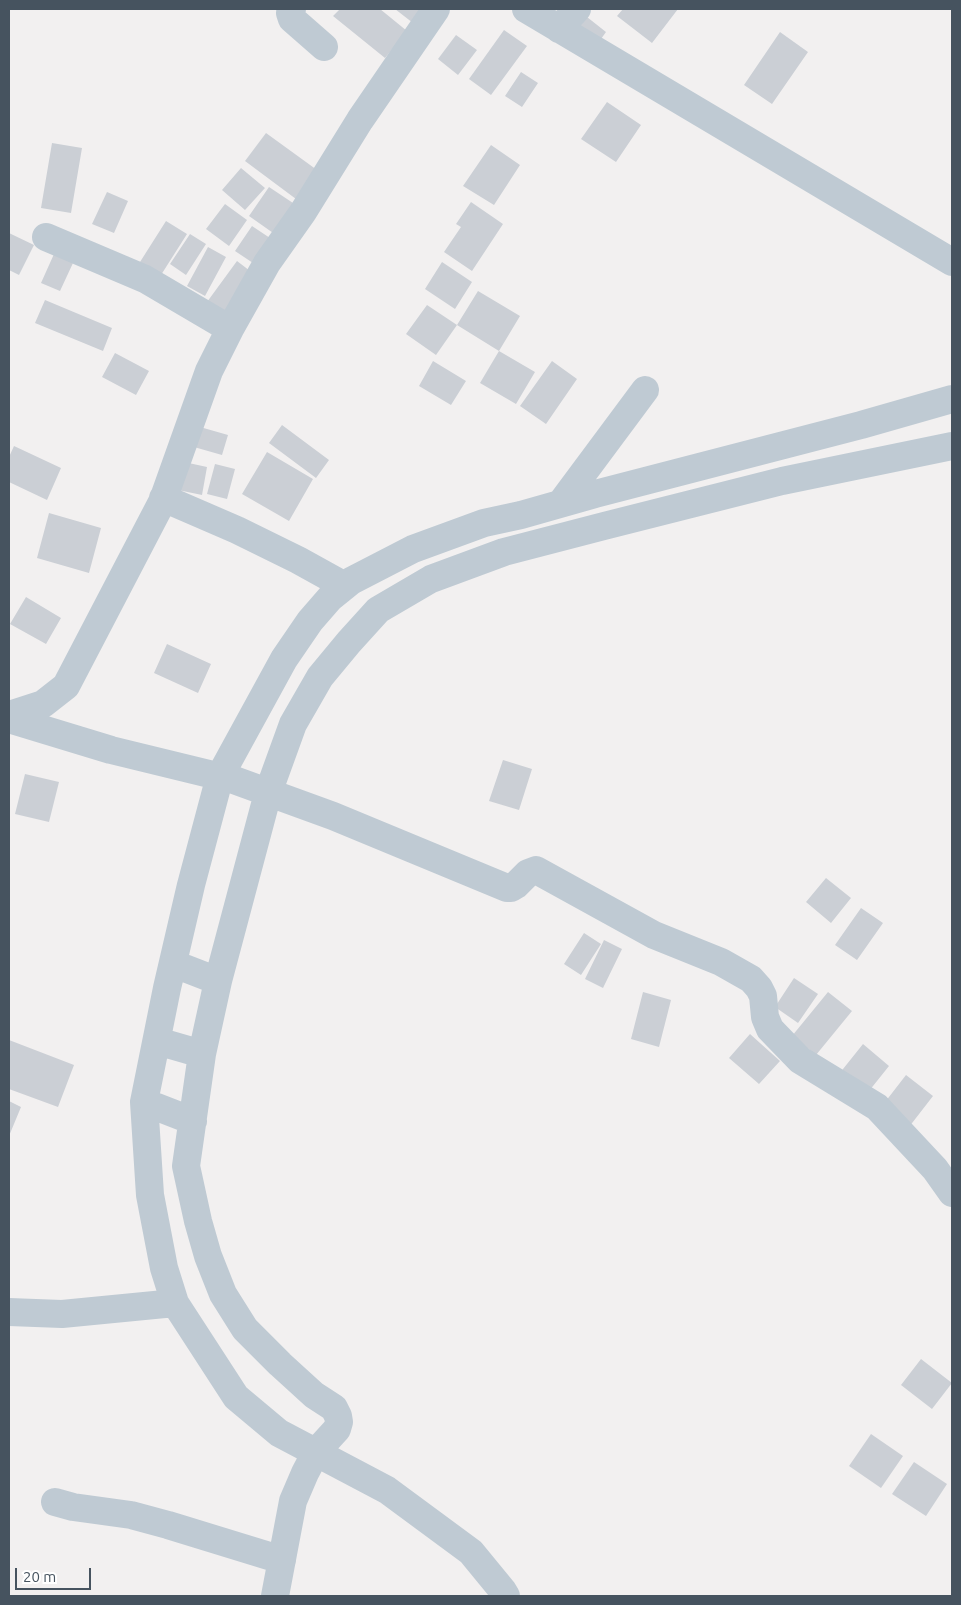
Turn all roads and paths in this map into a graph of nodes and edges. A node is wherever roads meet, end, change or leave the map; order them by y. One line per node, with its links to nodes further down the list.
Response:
1 (292, 9): 6 (street)
2 (436, 9): 9 (street)
3 (526, 9): 5 (street)
4 (577, 9): 5 (street)
5 (559, 29): 8 (street)
6 (324, 47)
7 (46, 237): 9 (street)
8 (952, 262)
9 (230, 330): 13 (street)
10 (645, 390): 14 (street)
11 (952, 400): 14 (street)
12 (952, 446): 15 (street)
13 (163, 498): 17 (street); 20 (street)
14 (561, 503): 15 (street)
15 (493, 538): 16 (street)
16 (422, 563): 17 (street); 17 (street)
17 (361, 594): 18 (street); 18 (street)
18 (331, 631): 19 (street); 19 (street)
19 (303, 668): 21 (street); 22 (street)
20 (9, 717): 21 (street)
21 (227, 778): 22 (street); 23 (street)
22 (265, 792): 23 (street); 28 (street)
23 (196, 973): 24 (street); 24 (street)
24 (179, 1048): 25 (street); 26 (street)
25 (150, 1104): 26 (street); 27 (street)
26 (189, 1119): 27 (street)
27 (168, 1164): 29 (street); 31 (street)
28 (952, 1193)
29 (175, 1303): 30 (street); 31 (street)
30 (9, 1312)
31 (326, 1441): 33 (street); 35 (street)
32 (55, 1502): 33 (street)
33 (282, 1560): 34 (street)
34 (275, 1596)
35 (506, 1596)

